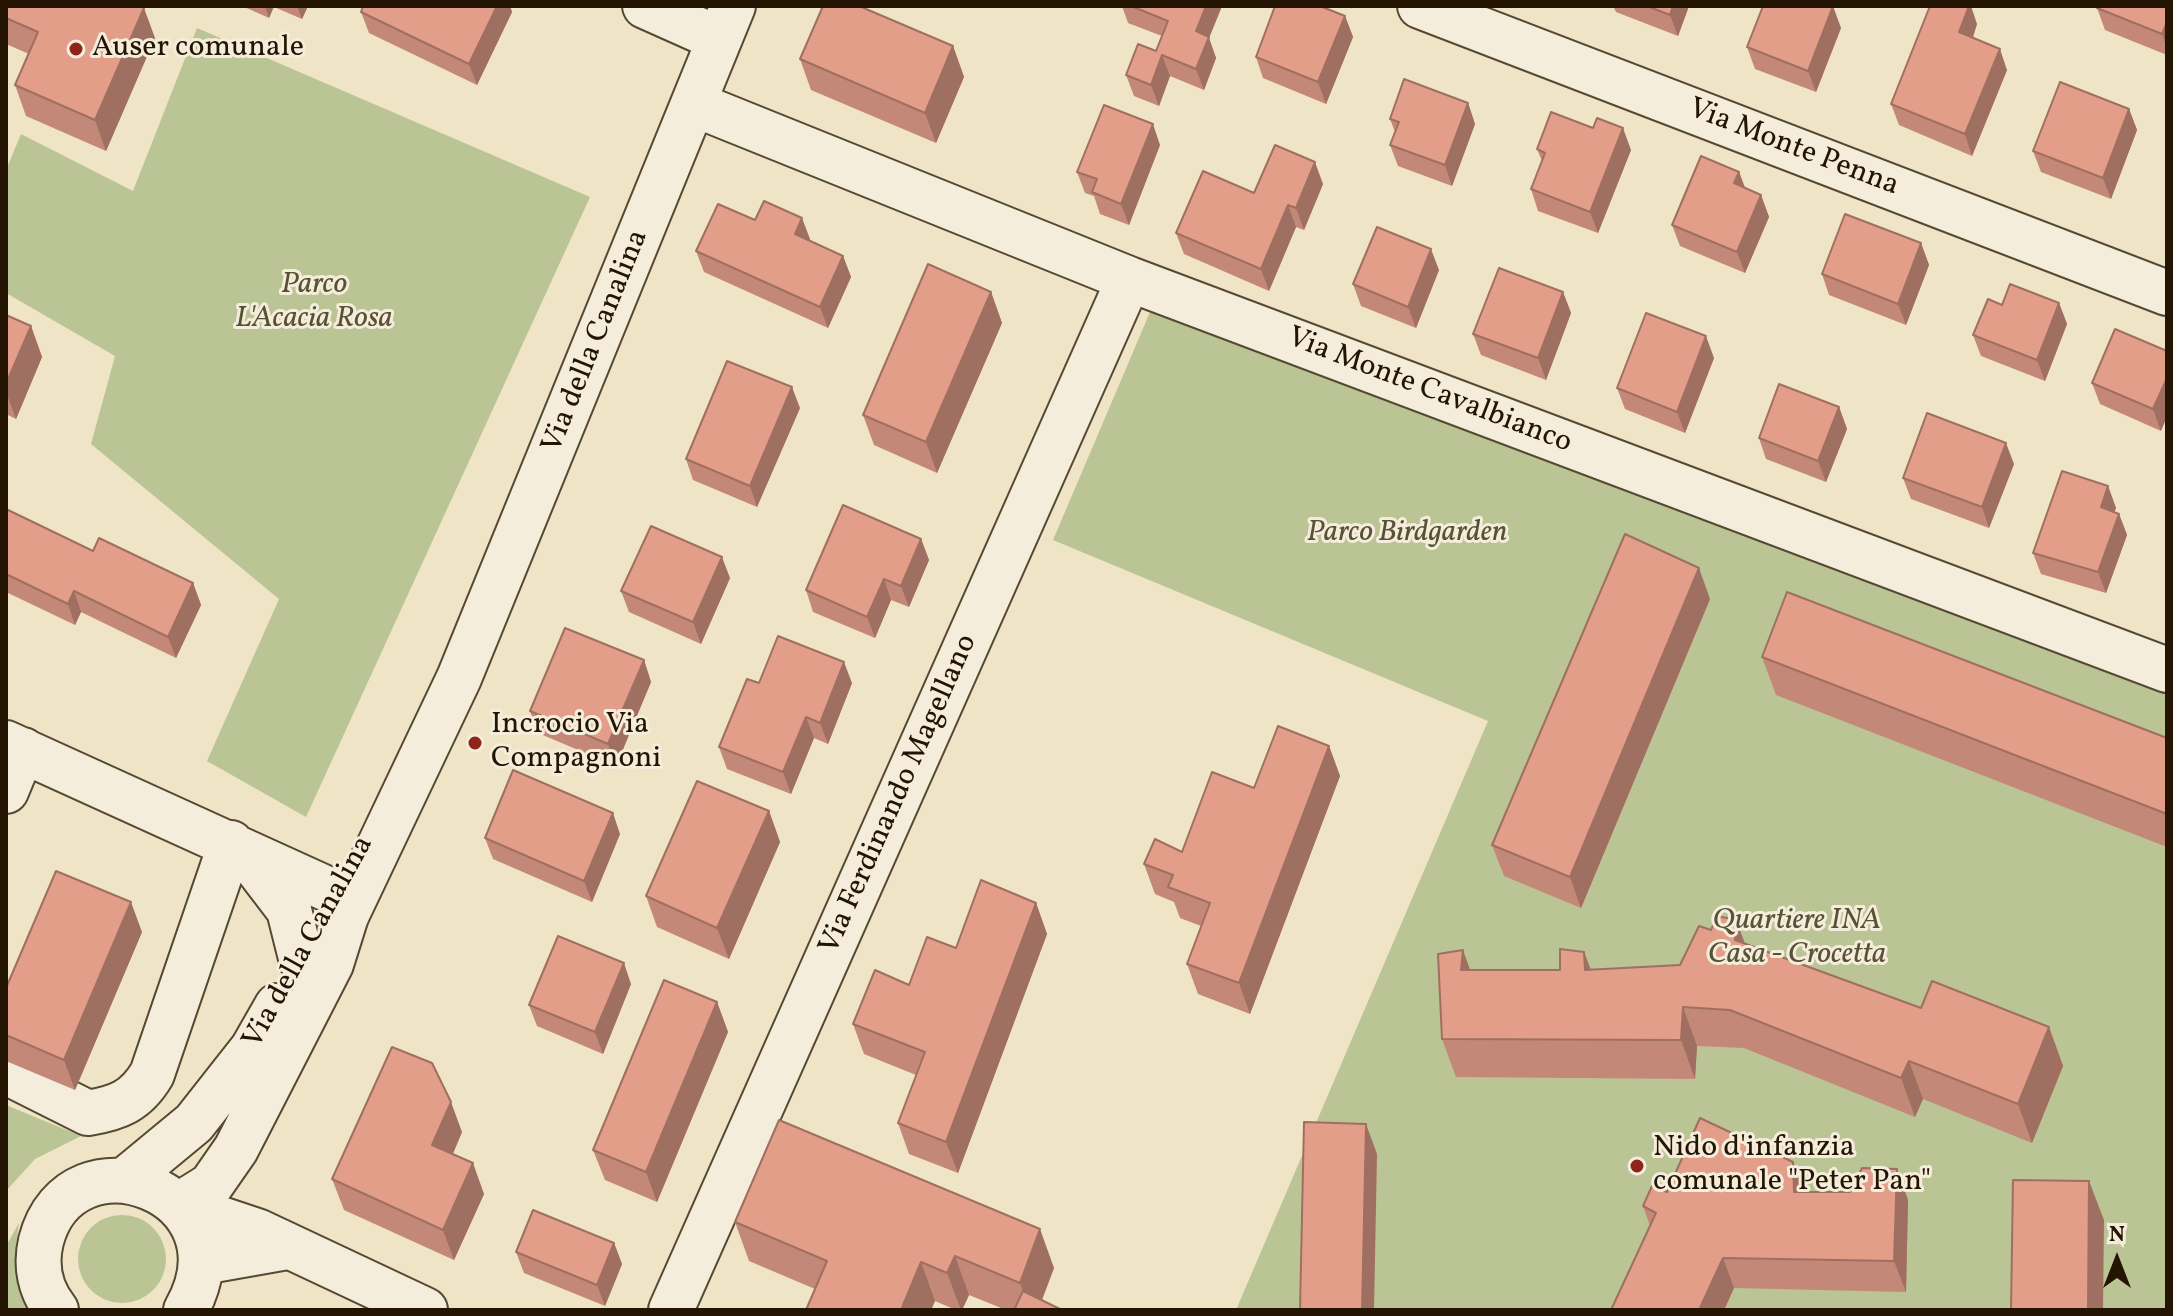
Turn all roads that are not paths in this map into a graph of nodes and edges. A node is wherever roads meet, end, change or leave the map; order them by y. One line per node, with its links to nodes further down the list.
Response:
1 (645, 6): 3 (street)
2 (1420, 6): 6 (street, Via Monte Penna)
3 (726, 22): 4 (street, Via della Canalina)
4 (694, 104): 5 (street, Via Monte Cavalbianco); 11 (street, Via della Canalina)
5 (1129, 279): 7 (street, Via Monte Cavalbianco); 21 (street, Via Ferdinando Magellano)
6 (2167, 293)
7 (2167, 668)
8 (15, 746): 9 (street); 10 (street)
9 (6, 791)
10 (236, 844): 11 (street); 12 (street); 13 (street)
11 (341, 904): 12 (street, Via della Canalina); 15 (street, Via della Canalina)
12 (302, 962): 14 (street, Via della Canalina)
13 (6, 1072)
14 (125, 1180): 15 (street); 18 (street, Via della Canalina)
15 (179, 1205): 16 (street); 17 (street)
16 (287, 1247): 17 (street); 20 (street)
17 (202, 1262): 19 (street)
18 (50, 1307)
19 (186, 1310)
20 (425, 1310)
21 (671, 1310)

